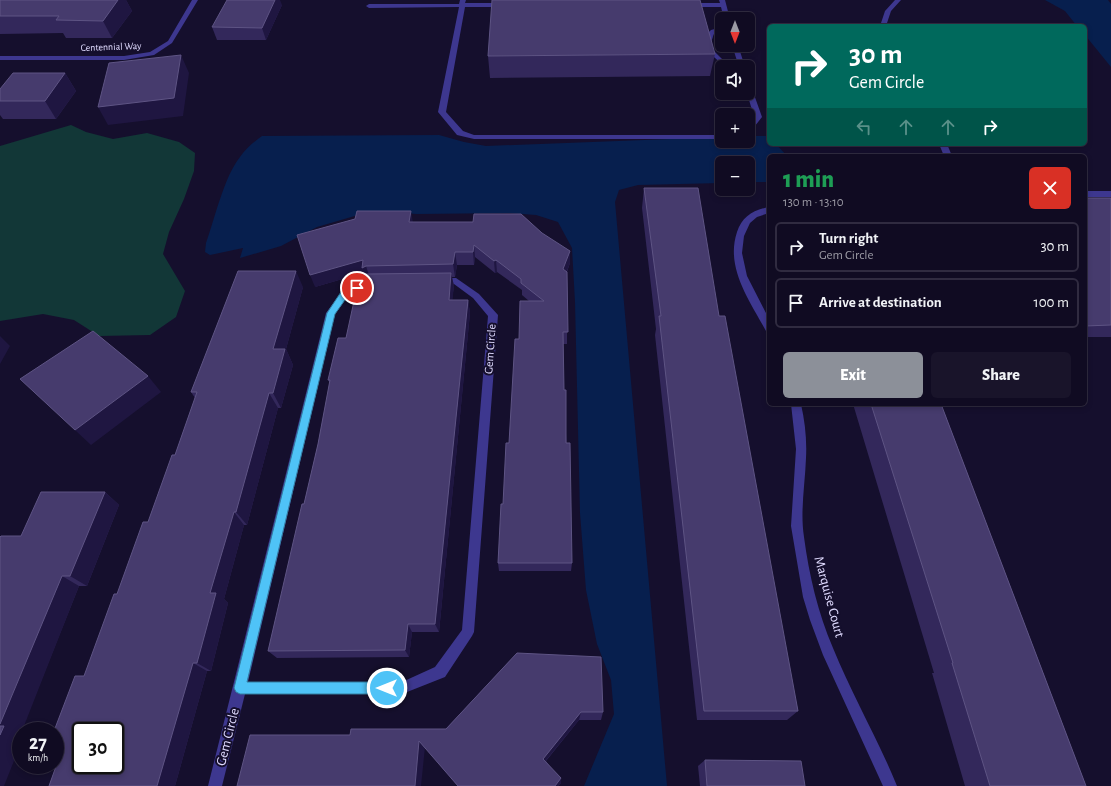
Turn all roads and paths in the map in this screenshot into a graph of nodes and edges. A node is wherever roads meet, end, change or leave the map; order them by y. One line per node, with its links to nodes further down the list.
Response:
1 (195, 0): 12 (street, Centennial Way)
2 (898, 0): 8 (street)
3 (462, 3): 5 (street); 7 (street); 16 (street)
4 (722, 3): 6 (street)
5 (509, 5)
6 (684, 5)
7 (369, 6)
8 (884, 24)
9 (715, 31): 10 (street)
10 (709, 41)
11 (712, 52): 13 (street)
12 (0, 58)
13 (720, 60)
14 (753, 100): 15 (street)
15 (755, 121)
16 (715, 137)
17 (1087, 194): 18 (street)
18 (1111, 194)
19 (767, 210): 20 (street)
20 (767, 324)
21 (796, 406): 24 (street, Marquise Court)
22 (240, 688): 22 (street, Gem Circle); 23 (street, Gem Circle)
23 (215, 786)
24 (890, 786)

